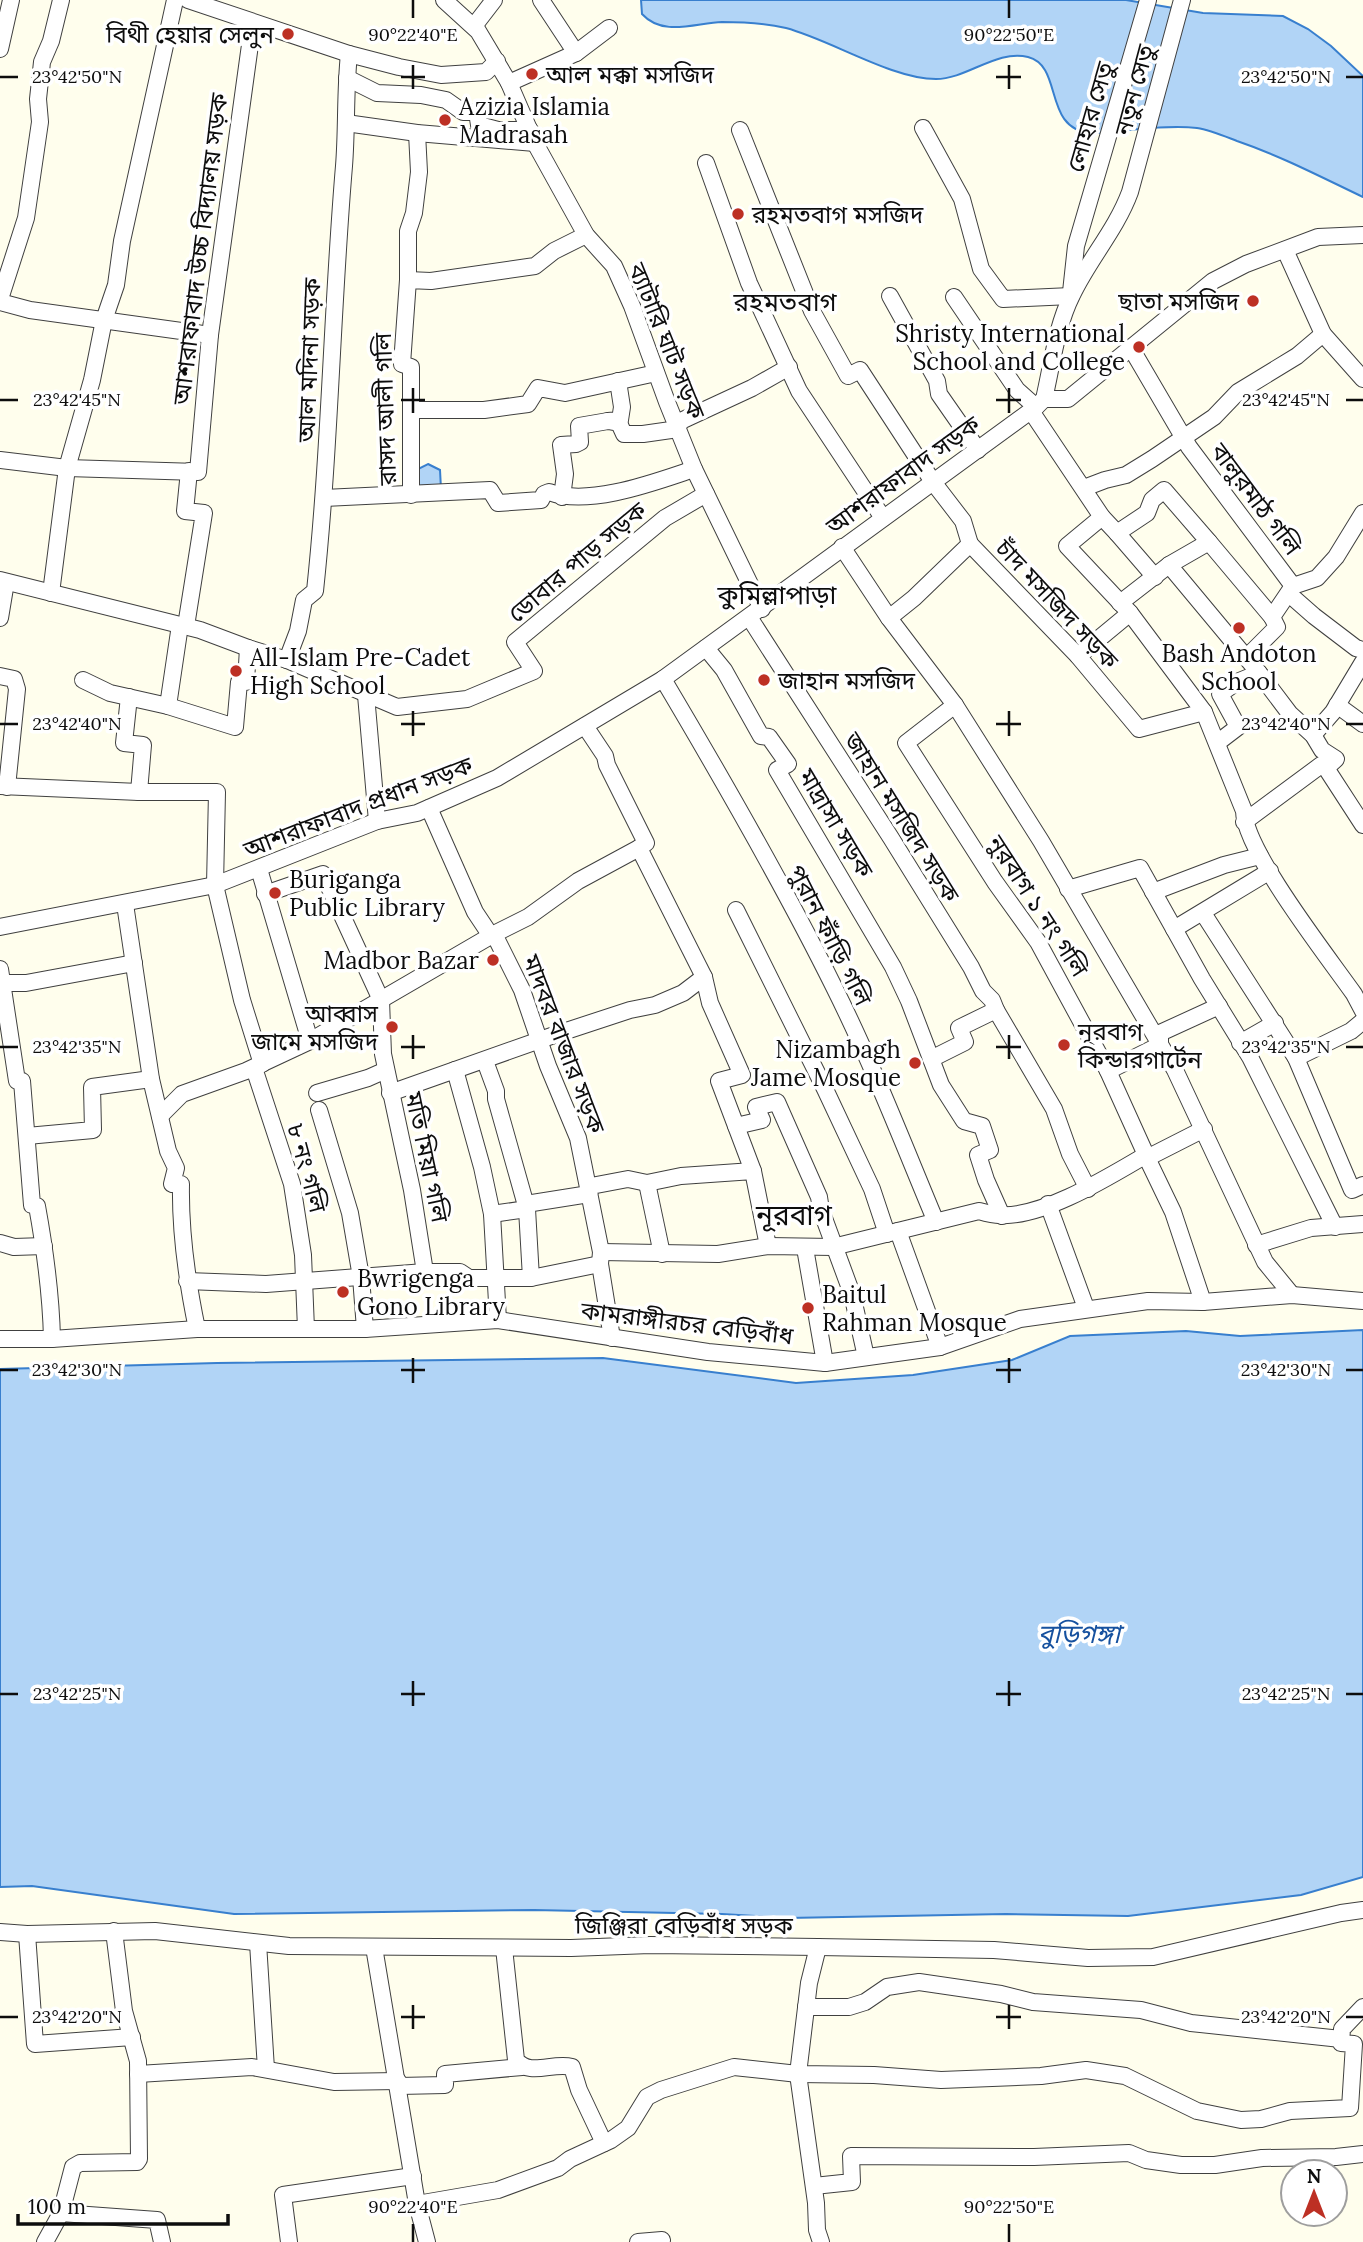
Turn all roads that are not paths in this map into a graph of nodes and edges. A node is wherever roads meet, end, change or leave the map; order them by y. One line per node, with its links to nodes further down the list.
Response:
1 (11, 0): 13 (street)
2 (61, 0): 32 (street)
3 (175, 0): 33 (street)
4 (188, 0): 10 (street)
5 (444, 0): 11 (street, ব্যাটারি ঘাট সড়ক)
6 (494, 0): 11 (street)
7 (541, 0): 14 (street)
8 (1148, 0): 30 (street, লোহার সেতু)
9 (1182, 0): 30 (street, নতুন সেতু)
10 (253, 23): 15 (street); 35 (street, আশরাফাবাদ উচ্চ বিদ্যালয় সড়ক)
11 (474, 26): 16 (street, ব্যাটারি ঘাট সড়ক)
12 (609, 28): 14 (street)
13 (0, 49)
14 (576, 53): 18 (street)
15 (349, 54): 16 (street); 17 (street, আল মদিনা সড়ক)
16 (497, 61): 18 (street, ব্যাটারি ঘাট সড়ক)
17 (347, 78): 19 (street, আল মদিনা সড়ক); 23 (street)
18 (509, 83): 23 (street, ব্যাটারি ঘাট সড়ক)
19 (346, 124): 22 (street); 56 (street, আল মদিনা সড়ক)
20 (923, 128): 30 (street)
21 (740, 130): 51 (street)
22 (417, 133): 23 (street); 28 (street, রাসদ আলী গলি)
23 (533, 136): 26 (street, ব্যাটারি ঘাট সড়ক)
24 (706, 163): 37 (street)
25 (1363, 234): 27 (street)
26 (586, 235): 28 (street); 39 (street, ব্যাটারি ঘাট সড়ক)
27 (1285, 250): 34 (street); 36 (street)
28 (408, 280): 42 (street, রাসদ আলী গলি)
29 (890, 296): 46 (street)
30 (1071, 296): 41 (street)
31 (954, 297): 41 (street)
32 (0, 301): 33 (street)
33 (104, 320): 35 (street); 48 (street)
34 (1323, 334): 38 (street); 45 (street)
35 (210, 335): 50 (street, আশরাফাবাদ উচ্চ বিদ্যালয় সড়ক)
36 (1131, 348): 41 (street); 45 (street, বালুরমাঠ গলি)
37 (789, 368): 44 (street); 59 (street)
38 (1360, 370)
39 (656, 373): 40 (street); 44 (street, ব্যাটারি ঘাট সড়ক)
40 (618, 382): 42 (street); 43 (street)
41 (1037, 406): 46 (street, আশরাফাবাদ সড়ক); 52 (street)
42 (412, 410): 54 (street, রাসদ আলী গলি)
43 (608, 421): 44 (street); 55 (street)
44 (677, 423): 49 (street, ব্যাটারি ঘাট সড়ক)
45 (1185, 437): 52 (street); 68 (street, বালুরমাঠ গলি)
46 (978, 450): 51 (street, আশরাফাবাদ সড়ক)
47 (0, 460): 48 (street)
48 (67, 468): 50 (street); 69 (street)
49 (694, 469): 53 (street, ব্যাটারি ঘাট সড়ক); 55 (street)
50 (189, 471): 75 (street)
51 (933, 482): 59 (street, আশরাফাবাদ সড়ক); 62 (street)
52 (1084, 488): 58 (street)
53 (706, 494): 71 (street, ব্যাটারি ঘাট সড়ক); 87 (street, ডোবার পাড় সড়ক)
54 (411, 495): 55 (street); 56 (street)
55 (562, 497)
56 (324, 498): 81 (street, আল মদিনা সড়ক)
57 (1363, 513): 68 (street)
58 (1102, 517): 60 (street); 70 (street, চাঁদ মসজিদ সড়ক)
59 (883, 518): 63 (street, আশরাফাবাদ সড়ক)
60 (1117, 533): 61 (street); 66 (street)
61 (1209, 542): 64 (street); 72 (street)
62 (970, 544): 74 (street, চাঁদ মসজিদ সড়ক); 79 (street, চাঁদ মসজিদ সড়ক)
63 (842, 547): 65 (street, আশরাফাবাদ সড়ক); 74 (street)
64 (1169, 565): 66 (street); 80 (street)
65 (803, 576): 71 (street, আশরাফাবাদ প্রধান সড়ক)
66 (1155, 577): 70 (street)
67 (3, 581): 69 (street); 73 (street)
68 (1291, 590): 72 (street); 78 (street, বালুরমাঠ গলি)
69 (51, 593): 75 (street)
70 (1125, 608): 79 (street); 92 (street, চাঁদ মসজিদ সড়ক)
71 (756, 613): 76 (street, আশরাফাবাদ প্রধান সড়ক); 123 (street, জাহান মসজিদ সড়ক)
72 (1272, 617): 80 (street)
73 (0, 618)
74 (888, 618): 89 (street)
75 (183, 626): 77 (street); 91 (street)
76 (706, 648): 85 (street, আশরাফাবাদ প্রধান সড়ক); 133 (street, মাদ্রাসা সড়ক)
77 (248, 649): 81 (street); 91 (street)
78 (1363, 650)
79 (1078, 656): 92 (street, চাঁদ মসজিদ সড়ক)
80 (1246, 657): 83 (street)
81 (288, 660): 87 (street)
82 (1363, 662): 90 (street)
83 (1259, 673): 95 (street); 96 (street)
84 (0, 676): 98 (street)
85 (663, 679): 94 (street, আশরাফাবাদ প্রধান সড়ক); 155 (street, পুরান ফাঁড়ি গলি)
86 (83, 680): 88 (street)
87 (366, 695): 101 (street)
88 (129, 697): 91 (street); 99 (street)
89 (955, 705): 109 (street); 138 (street, নুরবাগ ১ নং গলি)
90 (1337, 705): 93 (street); 95 (street)
91 (168, 706)
92 (1204, 712): 96 (street, চাঁদ মসজিদ সড়ক)
93 (1363, 724)
94 (584, 726): 100 (street, আশরাফাবাদ প্রধান সড়ক); 104 (street)
95 (1313, 735): 97 (street)
96 (1217, 743): 102 (street, চাঁদ মসজিদ সড়ক)
97 (1331, 764): 102 (street); 103 (street)
98 (4, 786): 99 (street)
99 (139, 792): 108 (street)
100 (429, 808): 101 (street, আশরাফাবাদ প্রধান সড়ক); 117 (street, মাদবর বাজার সড়ক)
101 (377, 821): 106 (street, আশরাফাবাদ প্রধান সড়ক)
102 (1244, 822): 105 (street, চাঁদ মসজিদ সড়ক)
103 (1363, 825)
104 (639, 848): 117 (street); 120 (street)
105 (1260, 856): 107 (street, চাঁদ মসজিদ সড়ক); 110 (street)
106 (259, 869): 108 (street, আশরাফাবাদ প্রধান সড়ক); 111 (street)
107 (1270, 871): 114 (street); 124 (street, চাঁদ মসজিদ সড়ক)
108 (215, 885): 112 (street, আশরাফাবাদ প্রধান সড়ক); 135 (street)
109 (1068, 889): 110 (street); 131 (street)
110 (1153, 892): 116 (street)
111 (265, 894): 121 (street, মতি মিয়া গলি); 127 (street)
112 (125, 904): 115 (street, আশরাফাবাদ প্রধান সড়ক); 118 (street)
113 (736, 910): 158 (street)
114 (1203, 913): 116 (street); 126 (street)
115 (0, 928)
116 (1174, 929): 122 (street)
117 (493, 935): 121 (street); 128 (street, মাদবর বাজার সড়ক)
118 (134, 963): 119 (street); 139 (street)
119 (1, 976): 130 (street)
120 (704, 977): 128 (street); 142 (street)
121 (381, 1000): 127 (street); 136 (street, মতি মিয়া গলি)
122 (1219, 1006): 129 (street); 131 (street)
123 (996, 1010): 133 (street); 149 (street, জাহান মসজিদ সড়ক)
124 (1363, 1011)
125 (1363, 1021): 132 (street)
126 (1275, 1023): 129 (street); 132 (street)
127 (310, 1041): 135 (street)
128 (541, 1041): 134 (street); 150 (street, মাদবর বাজার সড়ক)
129 (1240, 1043): 157 (street)
130 (5, 1044): 144 (street)
131 (1160, 1045): 138 (street); 143 (street)
132 (1296, 1058): 148 (street)
133 (931, 1059): 154 (street)
134 (485, 1060): 137 (street); 152 (street)
135 (258, 1066): 141 (street); 172 (street, ৮ নং গলি)
136 (386, 1070): 140 (street, মতি মিয়া গলি); 168 (street)
137 (455, 1070): 140 (street); 153 (street)
138 (1108, 1071): 145 (street, নুরবাগ ১ নং গলি)
139 (151, 1079): 141 (street); 144 (street)
140 (390, 1093): 167 (street, মতি মিয়া গলি)
141 (160, 1116): 171 (street)
142 (736, 1126): 146 (street); 163 (street)
143 (1204, 1129): 145 (street); 160 (street)
144 (27, 1136): 161 (street)
145 (1147, 1156): 149 (street); 175 (street, নুরবাগ ১ নং গলি)
146 (753, 1171): 147 (street); 162 (street)
147 (647, 1184): 150 (street); 165 (street)
148 (1363, 1185)
149 (1088, 1189): 151 (street)
150 (589, 1194): 152 (street); 166 (street, মাদবর বাজার সড়ক)
151 (1048, 1204): 154 (street); 176 (street)
152 (527, 1206): 153 (street); 170 (street)
153 (492, 1214): 169 (street)
154 (1002, 1216): 155 (street)
155 (936, 1222): 158 (street)
156 (1363, 1224): 157 (street)
157 (1335, 1227): 160 (street)
158 (892, 1232): 163 (street); 184 (street)
159 (0, 1242): 161 (street)
160 (1256, 1245): 173 (street)
161 (44, 1246): 183 (street)
162 (768, 1246): 164 (street); 165 (street)
163 (833, 1247): 164 (street); 185 (street)
164 (804, 1248): 186 (street)
165 (662, 1254): 166 (street)
166 (601, 1258): 170 (street); 181 (street, মাদবর বাজার সড়ক)
167 (425, 1272): 168 (street); 169 (street)
168 (360, 1277): 172 (street); 180 (street)
169 (497, 1278): 170 (street); 177 (street)
170 (531, 1278)
171 (187, 1281): 172 (street); 178 (street)
172 (303, 1282): 179 (street, ৮ নং গলি)
173 (1292, 1296): 174 (street, কামরাঙ্গীরচর বেড়িবাঁধ); 175 (street, কামরাঙ্গীরচর বেড়িবাঁধ)
174 (1363, 1301)
175 (1203, 1302): 176 (street, কামরাঙ্গীরচর বেড়িবাঁধ)
176 (1086, 1308): 184 (street, কামরাঙ্গীরচর বেড়িবাঁধ)
177 (498, 1320): 180 (street, কামরাঙ্গীরচর বেড়িবাঁধ); 181 (street, কামরাঙ্গীরচর বেড়িবাঁধ)
178 (197, 1329): 179 (street, কামরাঙ্গীরচর বেড়িবাঁধ); 183 (street, কামরাঙ্গীরচর বেড়িবাঁধ)
179 (306, 1329): 180 (street, কামরাঙ্গীরচর বেড়িবাঁধ)
180 (365, 1329)
181 (612, 1338): 186 (street, কামরাঙ্গীরচর বেড়িবাঁধ)
182 (0, 1339): 183 (street, কামরাঙ্গীরচর বেড়িবাঁধ)
183 (52, 1339)
184 (940, 1347): 185 (street, কামরাঙ্গীরচর বেড়িবাঁধ)
185 (866, 1357): 186 (street, কামরাঙ্গীরচর বেড়িবাঁধ)
186 (825, 1363)
187 (1363, 1910): 193 (street, জিঞ্জিরা বেড়িবাঁধ সড়ক)
188 (114, 1931): 190 (street, জিঞ্জিরা বেড়িবাঁধ সড়ক); 191 (street, জিঞ্জিরা বেড়িবাঁধ সড়ক); 197 (street)
189 (0, 1932): 190 (street, জিঞ্জিরা বেড়িবাঁধ সড়ক)
190 (27, 1934): 197 (street)
191 (258, 1943): 192 (street, জিঞ্জিরা বেড়িবাঁধ সড়ক); 200 (street)
192 (374, 1947): 194 (street, জিঞ্জিরা বেড়িবাঁধ সড়ক); 203 (street)
193 (818, 1947): 194 (street, জিঞ্জিরা বেড়িবাঁধ সড়ক); 195 (street)
194 (504, 1948): 199 (street)
195 (806, 2007): 198 (street); 202 (street)
196 (1363, 2007): 198 (street)
197 (132, 2037): 201 (street)
198 (1341, 2039): 204 (street)
199 (522, 2067): 203 (street); 205 (street)
200 (266, 2069): 201 (street); 203 (street)
201 (138, 2074): 210 (street)
202 (798, 2074): 204 (street); 205 (street); 208 (street)
203 (398, 2084): 207 (street)
204 (1357, 2093)
205 (604, 2143): 209 (street)
206 (1363, 2154): 208 (street)
207 (413, 2176): 209 (street); 214 (street)
208 (814, 2186): 217 (street)
209 (417, 2204): 215 (street)
210 (61, 2213): 212 (street); 213 (street)
211 (662, 2240): 216 (street)
212 (45, 2242)
213 (162, 2242)
214 (289, 2242)
215 (427, 2242)
216 (638, 2242)
217 (821, 2242)

